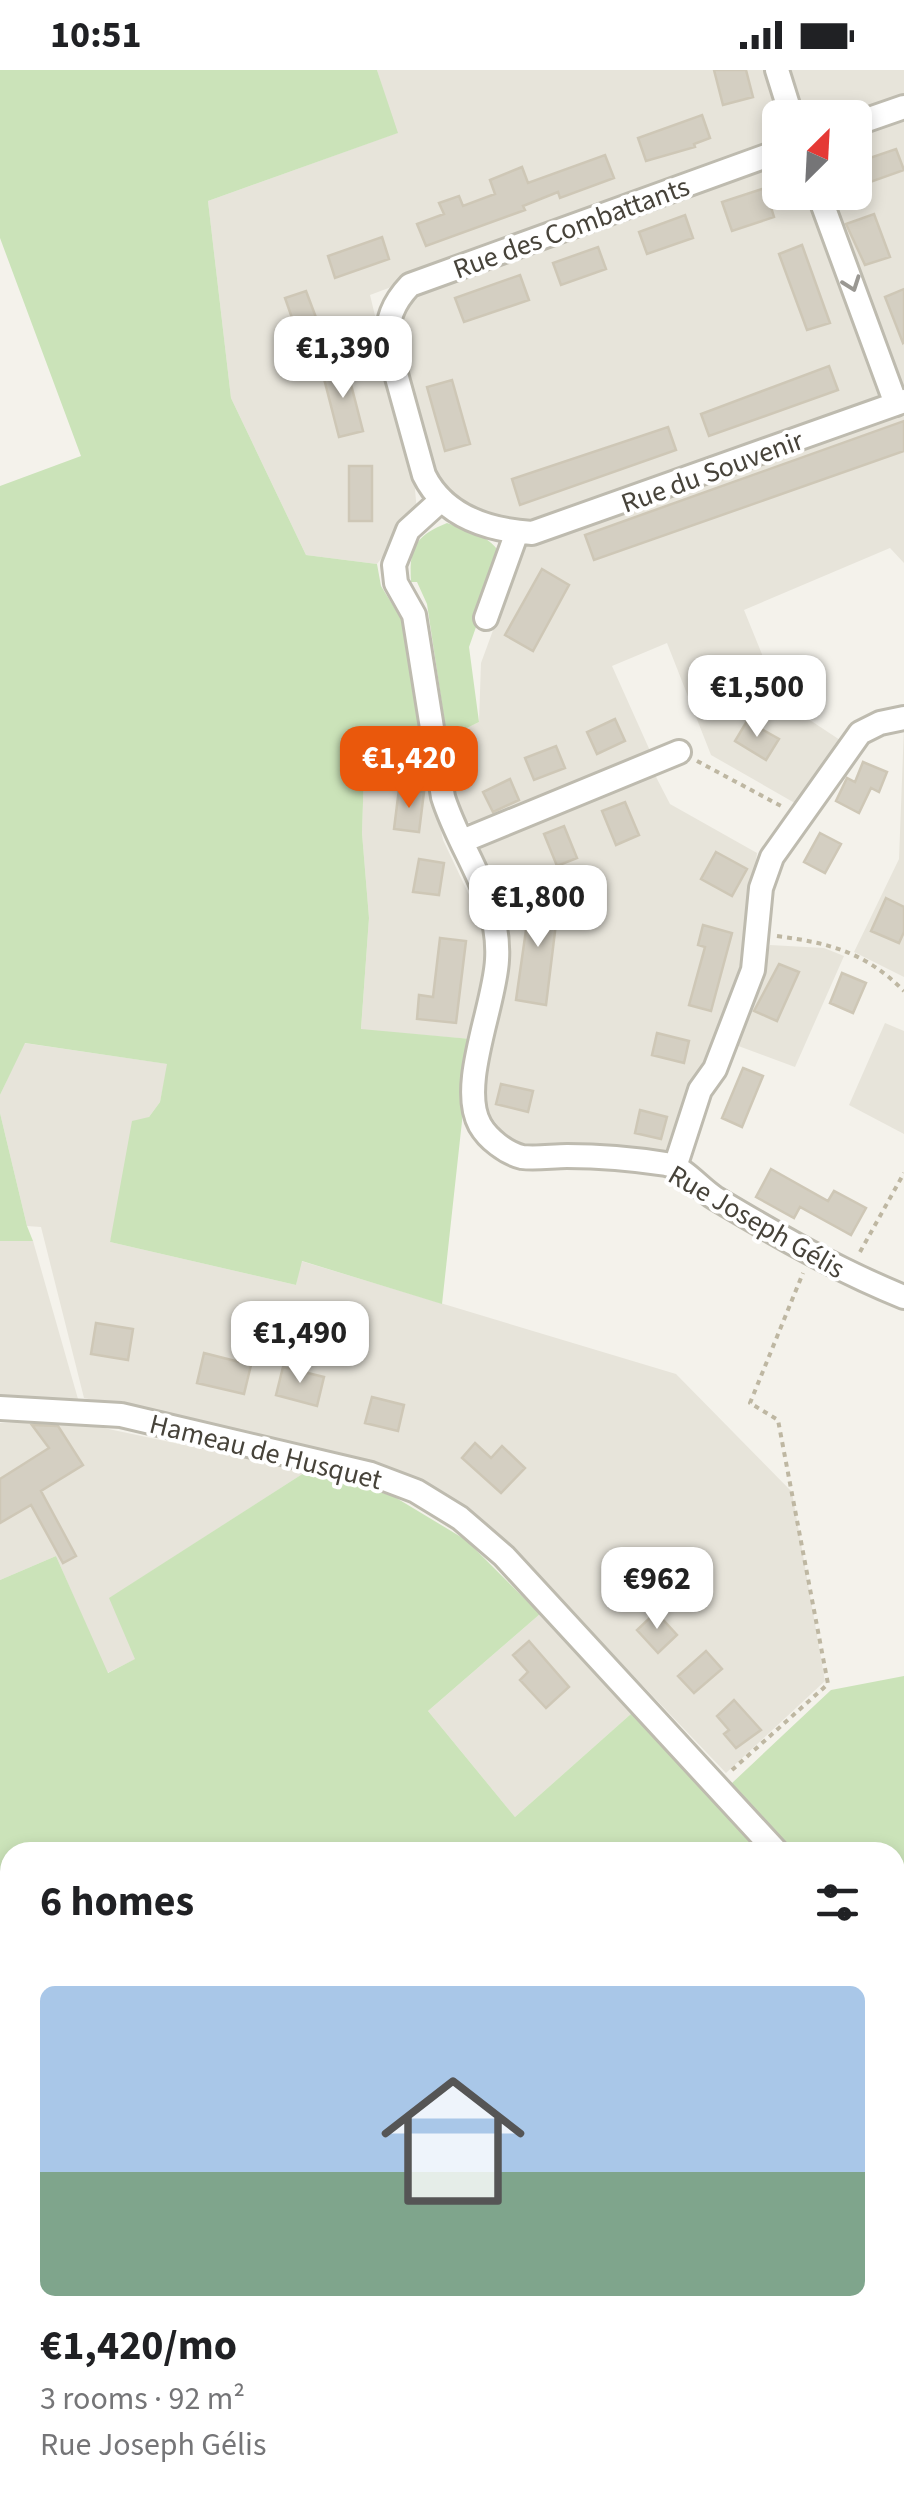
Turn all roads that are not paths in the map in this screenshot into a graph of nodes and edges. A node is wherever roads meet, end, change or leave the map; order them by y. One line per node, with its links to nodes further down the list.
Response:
1 (777, 70): 2 (street)
2 (786, 100)
3 (904, 107): 4 (street)
4 (872, 118)
5 (762, 157): 8 (street, Rue des Combattants)
6 (825, 210): 7 (street, one-way to 7)
7 (900, 403): 9 (street, Rue du Souvenir)
8 (440, 501): 9 (street); 13 (street, Rue Joseph Gélis)
9 (517, 532): 10 (street)
10 (486, 618)
11 (904, 718): 14 (street)
12 (679, 752): 13 (street)
13 (465, 840): 14 (street, Rue Joseph Gélis)
14 (674, 1168): 15 (street, Rue Joseph Gélis)
15 (904, 1296)
16 (0, 1408): 17 (street, Hameau de Husquet)
17 (768, 1842)

